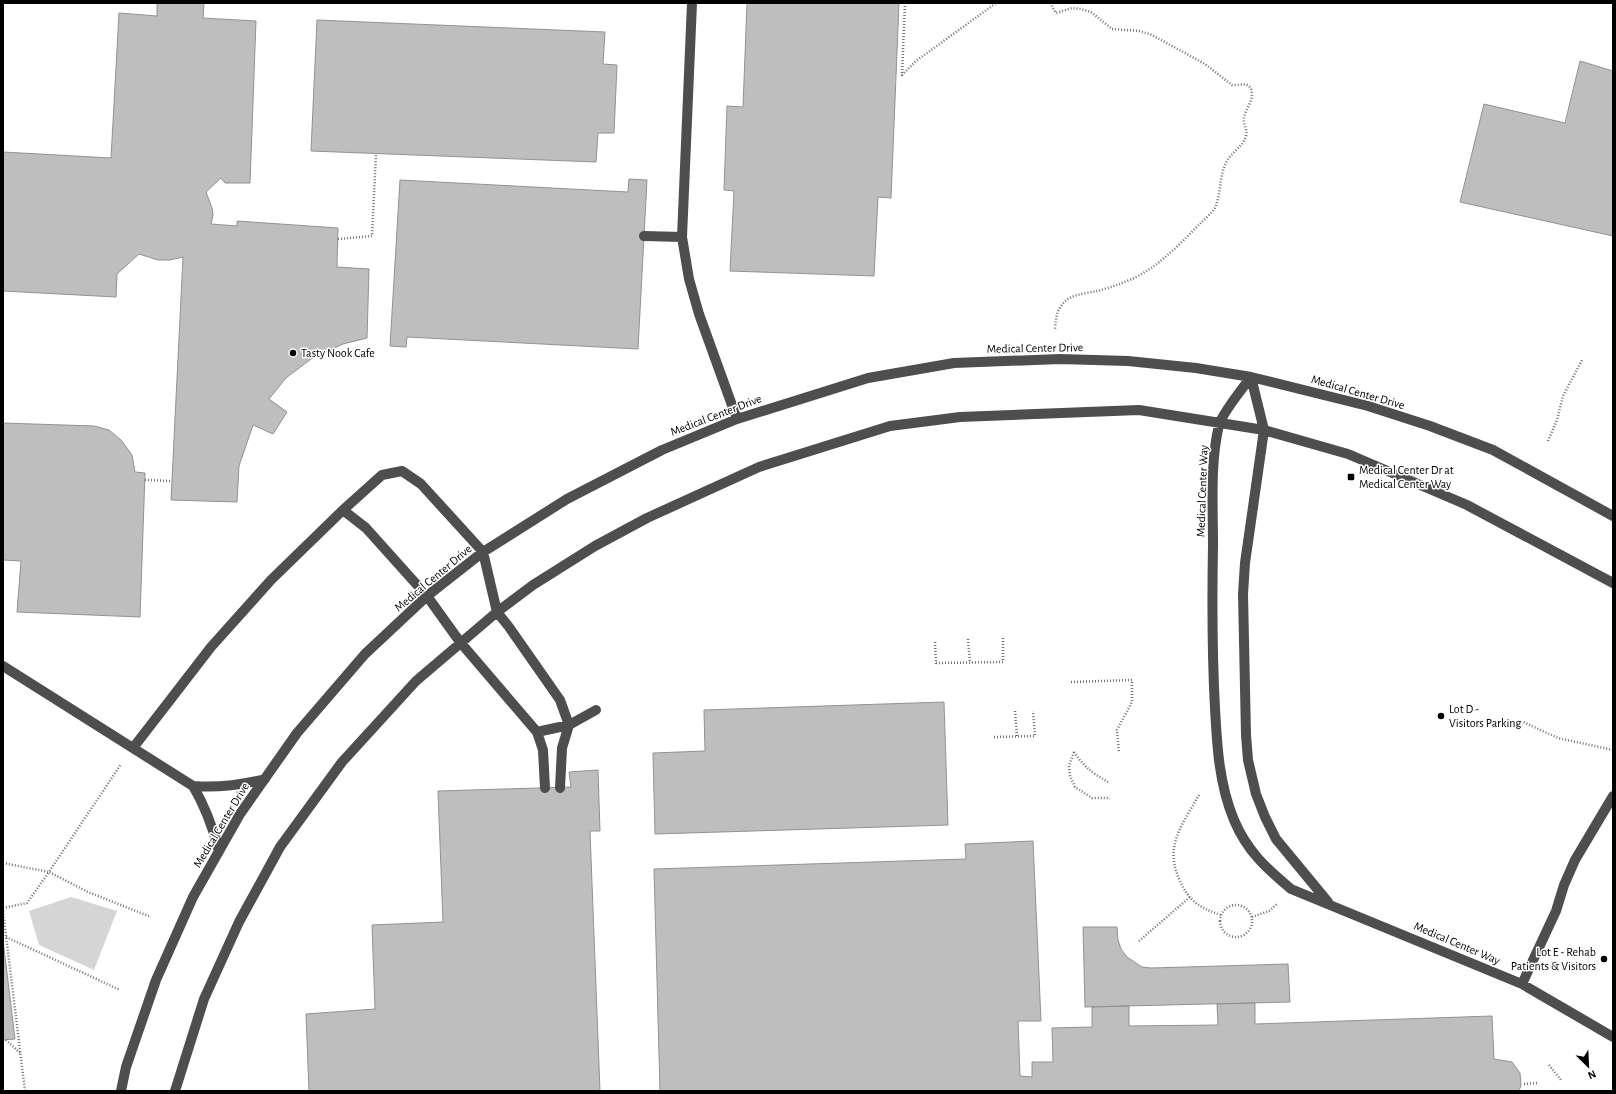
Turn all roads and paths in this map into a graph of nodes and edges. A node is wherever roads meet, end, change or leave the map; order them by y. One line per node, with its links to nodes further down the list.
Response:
1 (692, 3): 7 (street)
2 (905, 3): 3 (path)
3 (996, 3)
4 (1050, 3): 9 (path)
5 (376, 154): 8 (path)
6 (644, 236): 7 (street)
7 (682, 237): 12 (street)
8 (338, 239)
9 (1055, 329)
10 (1582, 360): 15 (path)
11 (1251, 377): 12 (street, Medical Center Drive); 13 (street, Medical Center Way); 14 (street, Medical Center Way); 19 (street, Medical Center Drive)
12 (737, 419): 20 (street, Medical Center Drive)
13 (1220, 422): 14 (street); 23 (street); 56 (street, Medical Center Way)
14 (1264, 430): 21 (street); 56 (street, Medical Center Way)
15 (1548, 441)
16 (145, 480): 17 (path)
17 (172, 481)
18 (343, 510): 20 (street); 22 (street); 39 (street)
19 (1613, 516)
20 (483, 552): 22 (street, Medical Center Drive); 23 (street)
21 (1613, 583)
22 (427, 596): 26 (street); 43 (street, Medical Center Drive)
23 (497, 612): 26 (street); 35 (street)
24 (1003, 637): 28 (path)
25 (968, 639): 28 (path)
26 (460, 642): 36 (street); 74 (street)
27 (936, 642): 28 (path)
28 (970, 663)
29 (3, 666): 39 (street)
30 (1071, 682): 41 (path)
31 (596, 710): 35 (street)
32 (1015, 711): 37 (path)
33 (1034, 711): 37 (path)
34 (1521, 721): 40 (path)
35 (569, 724): 36 (street); 47 (street)
36 (537, 732): 46 (street)
37 (1017, 736): 38 (path)
38 (994, 737)
39 (133, 748): 45 (street)
40 (1613, 750)
41 (1119, 753)
42 (121, 764): 53 (path)
43 (265, 779): 45 (street); 51 (street, Medical Center Drive)
44 (1108, 782): 50 (path)
45 (193, 786): 51 (street)
46 (545, 788)
47 (560, 788)
48 (1199, 795): 54 (path)
49 (1613, 796): 63 (street)
50 (1110, 798)
51 (219, 851): 73 (street, Medical Center Drive)
52 (3, 863): 53 (path)
53 (49, 872): 57 (path); 59 (path)
54 (1190, 896): 58 (path); 62 (path)
55 (1277, 904): 60 (path)
56 (1329, 904): 63 (street, Medical Center Way)
57 (3, 909): 61 (path)
58 (1221, 915): 60 (path); 60 (path)
59 (151, 917)
60 (1252, 917)
61 (6, 937): 64 (path); 67 (path)
62 (1139, 941)
63 (1522, 984): 65 (street, Medical Center Way)
64 (120, 990)
65 (1613, 1037)
66 (6, 1040): 67 (path)
67 (20, 1053): 72 (path)
68 (1549, 1065): 69 (path)
69 (1561, 1080)
70 (1538, 1083): 71 (path)
71 (1524, 1084)
72 (25, 1091)
73 (121, 1091)
74 (175, 1091)

